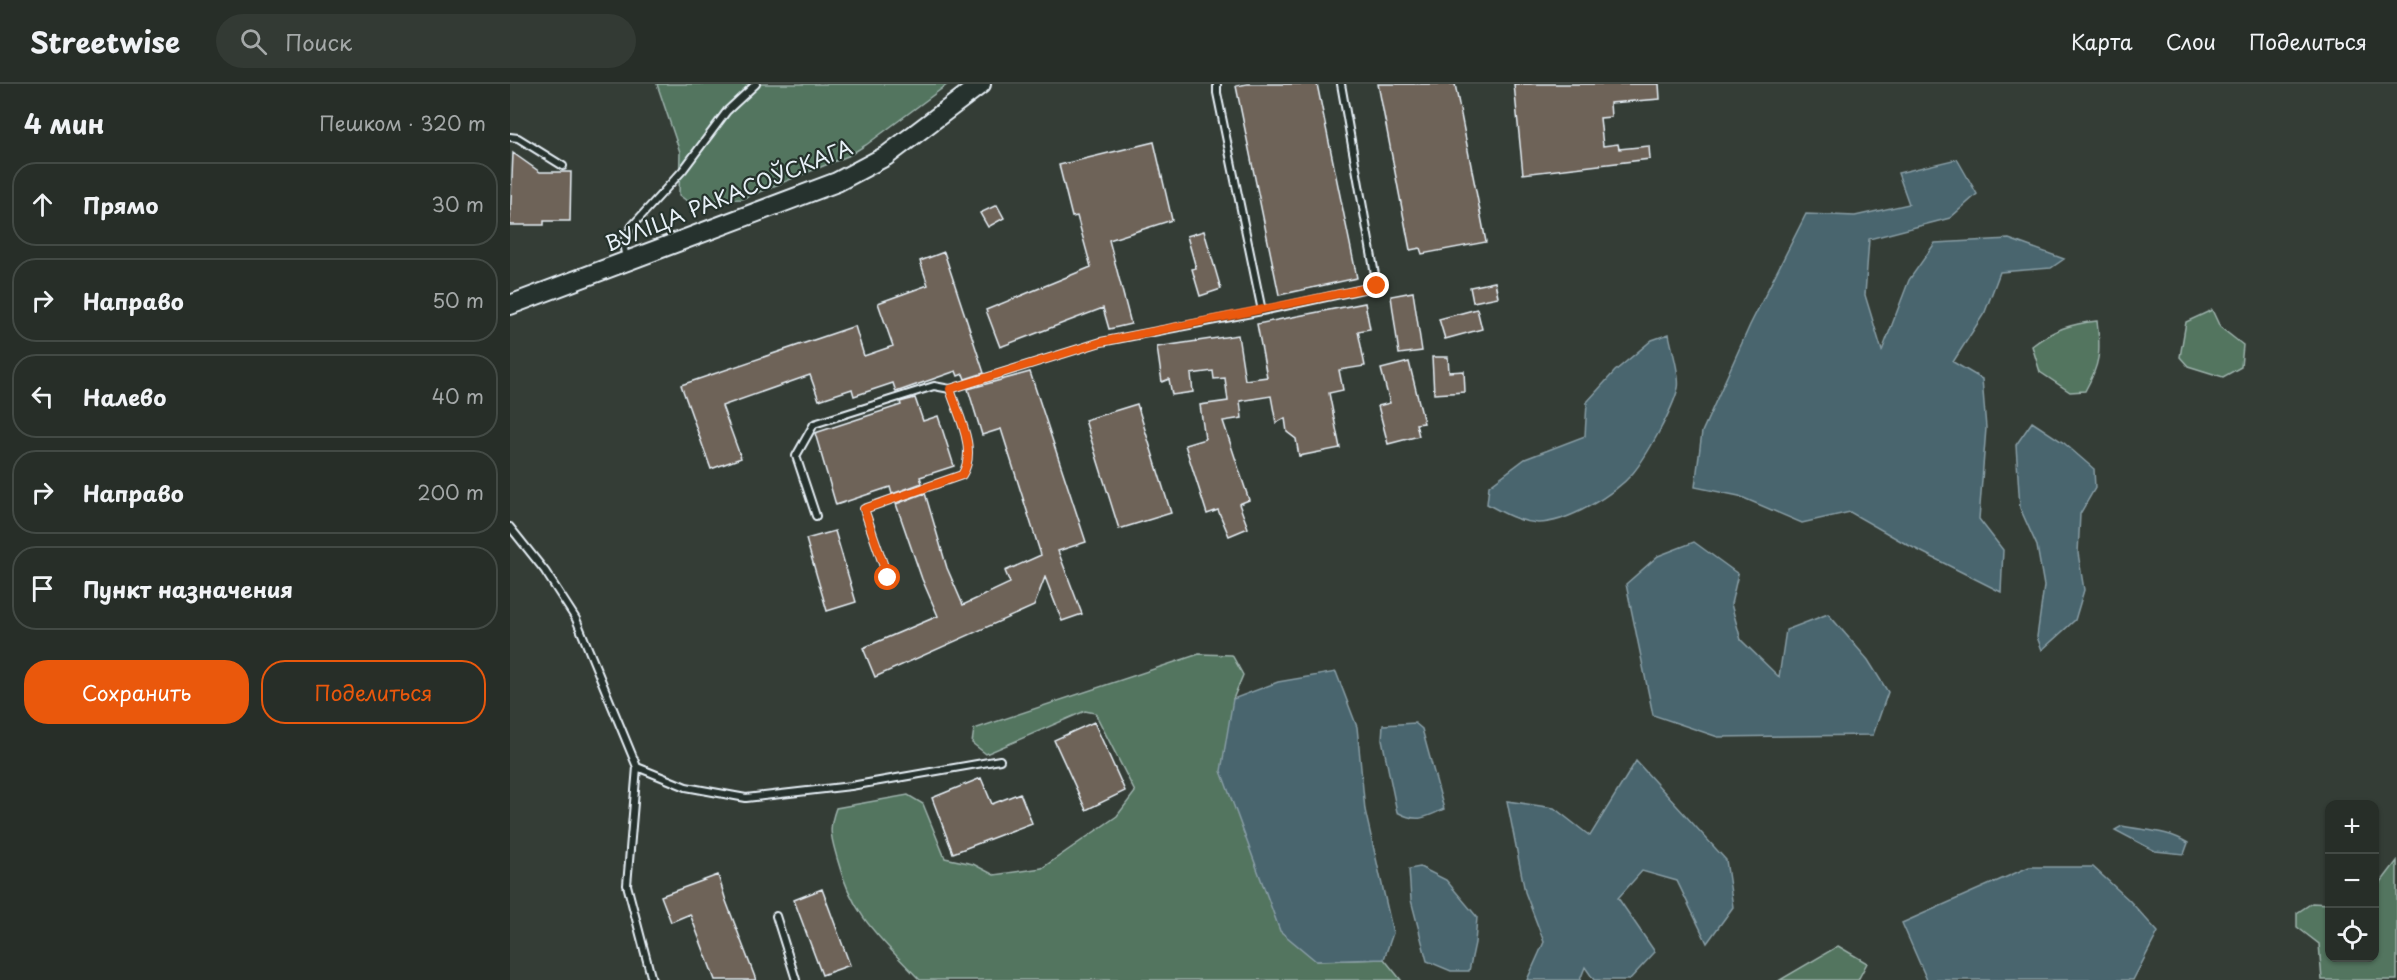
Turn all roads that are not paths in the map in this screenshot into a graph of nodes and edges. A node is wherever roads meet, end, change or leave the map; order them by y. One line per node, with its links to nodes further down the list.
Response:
1 (756, 84): 7 (lane)
2 (981, 84): 7 (street, ВУЛІЦА РАКАСОЎСКАГА)
3 (1217, 84): 9 (lane)
4 (1341, 84): 9 (lane)
5 (510, 137): 6 (lane)
6 (563, 166)
7 (626, 261): 8 (street, ВУЛІЦА РАКАСОЎСКАГА)
8 (510, 305)
9 (1262, 311): 10 (lane)
10 (950, 389): 11 (lane); 13 (lane)
11 (816, 516)
12 (510, 527): 15 (lane)
13 (888, 578)
14 (1000, 760): 15 (lane)
15 (637, 767): 17 (lane)
16 (776, 916): 18 (lane)
17 (652, 980)
18 (796, 980)

